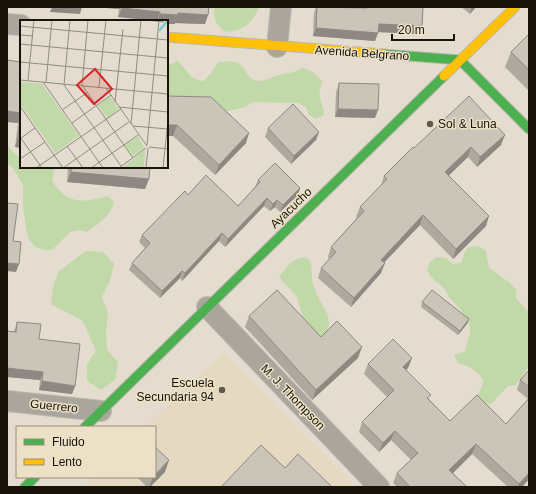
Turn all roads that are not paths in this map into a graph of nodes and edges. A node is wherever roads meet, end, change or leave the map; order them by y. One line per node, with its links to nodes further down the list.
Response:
1 (281, 7): 6 (street)
2 (515, 7): 7 (street, Ayacucho)
3 (7, 24): 4 (street)
4 (20, 25)
5 (168, 37): 6 (street, Avenida Belgrano)
6 (277, 47): 7 (street, Avenida Belgrano)
7 (460, 60): 8 (street); 9 (street, Ayacucho)
8 (529, 129)
9 (207, 307): 11 (street, Ayacucho); 15 (street, M. J. Thompson)
10 (7, 401): 11 (street, Guerrero)
11 (101, 411): 12 (street, Ayacucho)
12 (86, 426)
13 (34, 478): 14 (street)
14 (25, 487)
15 (379, 487)

